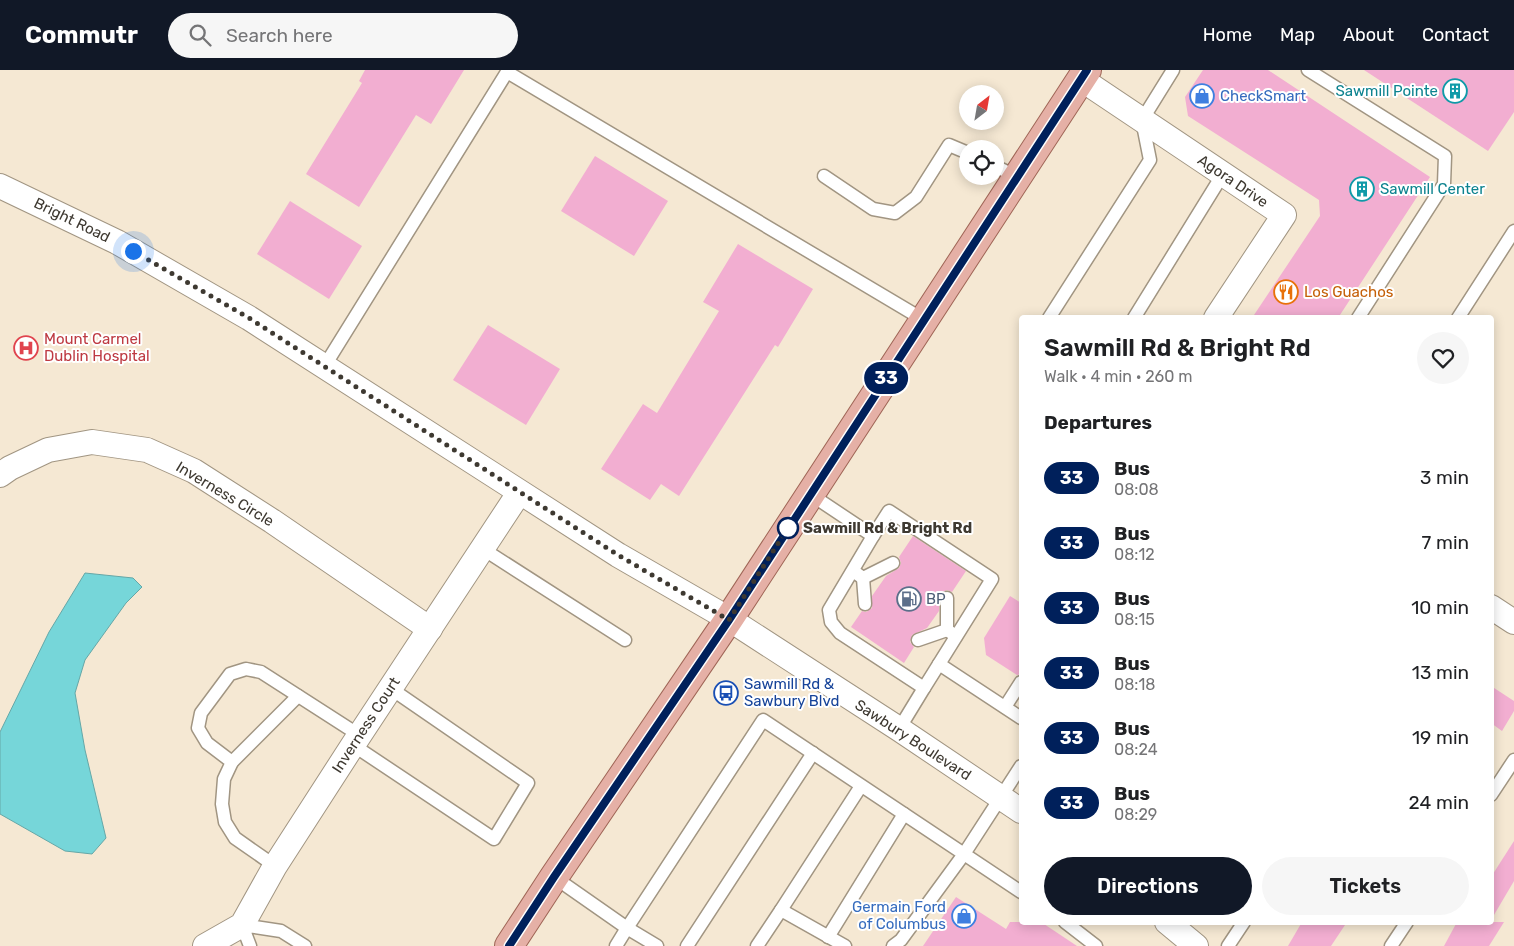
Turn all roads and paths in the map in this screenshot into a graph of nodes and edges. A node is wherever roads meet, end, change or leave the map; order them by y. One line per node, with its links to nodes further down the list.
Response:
1 (1172, 70): 4 (lane)
2 (1308, 70): 14 (lane)
3 (1084, 74): 4 (street, Agora Drive); 6 (main road)
4 (1142, 120): 7 (street, Agora Drive); 11 (lane)
5 (959, 149): 8 (lane)
6 (1006, 172): 16 (main road)
7 (1223, 174): 12 (lane); 13 (street, Agora Drive)
8 (824, 176)
9 (0, 186): 17 (street, Bright Road)
10 (1514, 230): 15 (lane)
11 (1051, 315)
12 (1136, 315)
13 (1218, 315)
14 (1360, 315)
15 (1460, 315)
16 (924, 320): 17 (lane); 20 (main road)
17 (324, 367): 19 (street, Bright Road)
18 (0, 475): 30 (street, Inverness Circle)
19 (519, 493): 22 (street, Inverness Court); 28 (street, Bright Road)
20 (810, 494): 21 (lane); 28 (main road)
21 (873, 536): 24 (lane); 31 (lane)
22 (483, 548): 30 (street, Inverness Court); 32 (lane)
23 (893, 563): 24 (lane)
24 (858, 574): 26 (lane); 37 (lane)
25 (947, 598): 31 (lane)
26 (866, 604)
27 (1494, 609): 29 (street)
28 (729, 620): 41 (street, Sawbury Boulevard); 54 (main road)
29 (1514, 622)
30 (430, 628): 36 (street, Inverness Court)
31 (952, 633): 33 (lane); 34 (lane)
32 (625, 640)
33 (918, 640)
34 (939, 664): 37 (lane); 39 (lane)
35 (1019, 685): 39 (lane)
36 (390, 688): 42 (street, Inverness Court); 42 (lane)
37 (924, 688): 41 (lane)
38 (298, 696): 42 (lane); 45 (lane); 45 (lane)
39 (1005, 707): 40 (lane)
40 (1019, 717)
41 (899, 730): 49 (street, Sawbury Boulevard)
42 (356, 740): 53 (street, Inverness Court)
43 (814, 754): 47 (lane); 61 (lane); 69 (lane)
44 (1514, 760): 48 (lane)
45 (232, 762): 53 (lane)
46 (1019, 769): 49 (lane)
47 (861, 786): 51 (lane); 56 (lane)
48 (1494, 790)
49 (1000, 797): 50 (street, Sawbury Boulevard); 52 (lane)
50 (1019, 811)
51 (904, 814): 52 (lane); 63 (lane)
52 (964, 854): 55 (lane); 72 (lane)
53 (275, 866): 62 (street, Inverness Court)
54 (554, 877): 61 (lane); 66 (main road)
55 (1019, 891)
56 (781, 910): 63 (lane); 70 (lane)
57 (1069, 925): 73 (lane)
58 (1172, 925): 74 (street)
59 (1242, 925): 75 (lane)
60 (1405, 925): 76 (lane)
61 (627, 928): 67 (lane); 68 (lane)
62 (246, 936): 64 (street); 65 (lane)
63 (828, 937): 71 (lane)
64 (205, 946)
65 (305, 946)
66 (509, 946)
67 (616, 946)
68 (657, 946)
69 (687, 946)
70 (757, 946)
71 (845, 946)
72 (893, 946)
73 (1096, 946)
74 (1196, 946)
75 (1228, 946)
76 (1391, 946)

